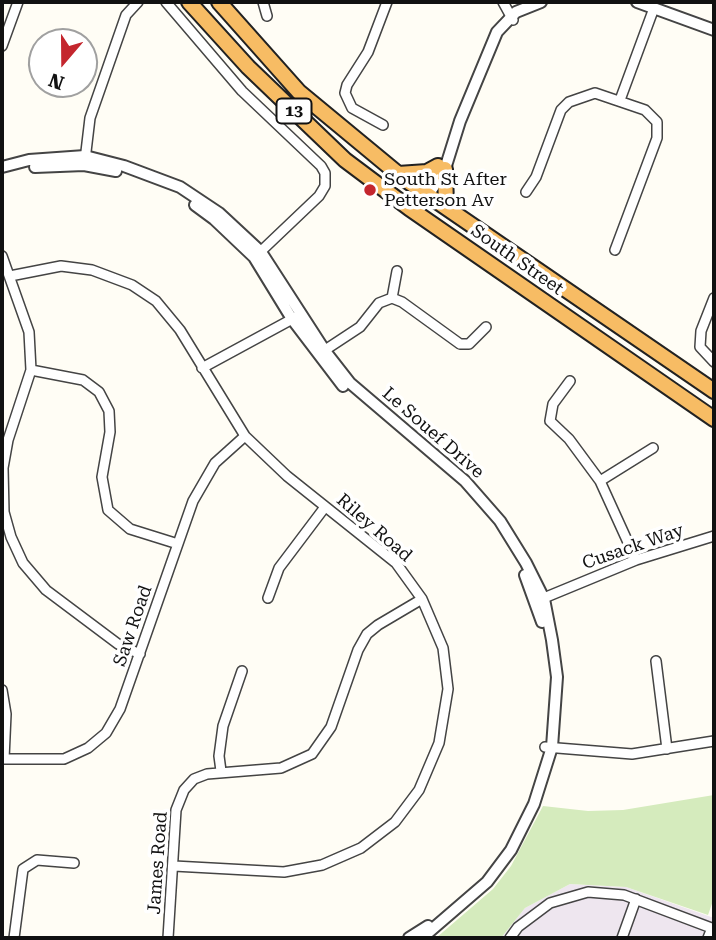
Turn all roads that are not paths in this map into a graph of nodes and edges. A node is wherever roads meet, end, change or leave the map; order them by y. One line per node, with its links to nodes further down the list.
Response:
1 (18, 2): 15 (street)
2 (138, 2): 18 (street)
3 (166, 2): 28 (street)
4 (189, 2): 26 (highway, South Street / 13)
5 (219, 2): 22 (highway, South Street / 13)
6 (263, 2): 13 (street)
7 (387, 2): 17 (street)
8 (503, 2): 12 (street)
9 (540, 2): 12 (street)
10 (637, 2): 11 (street)
11 (654, 8): 14 (street); 16 (street)
12 (514, 14): 19 (street)
13 (267, 16)
14 (714, 30)
15 (2, 46)
16 (620, 100): 23 (street); 27 (street)
17 (383, 125)
18 (85, 161): 20 (street, Le Souef Drive); 21 (street, Le Souef Drive); 28 (street, Le Souef Drive)
19 (444, 164): 22 (highway); 24 (street); 25 (highway)
20 (2, 167)
21 (2, 174)
22 (398, 174): 24 (highway, South Street / 13)
23 (526, 192)
24 (425, 193): 25 (highway, South Street / 13); 26 (street)
25 (446, 207): 41 (highway, South Street / 13)
26 (413, 211): 42 (highway, South Street / 13)
27 (615, 250)
28 (257, 255): 34 (street, Le Souef Drive)
29 (2, 256): 31 (street)
30 (397, 271): 32 (street)
31 (10, 276): 38 (street, Riley Road); 39 (street)
32 (392, 298): 35 (street); 36 (street)
33 (714, 298): 37 (street)
34 (297, 316): 36 (street, Le Souef Drive); 38 (street)
35 (486, 327)
36 (321, 353): 50 (street, Le Souef Drive)
37 (714, 362)
38 (202, 368): 43 (street, Riley Road)
39 (31, 370): 48 (street); 53 (street)
40 (570, 381): 45 (street)
41 (714, 391)
42 (714, 419)
43 (245, 436): 46 (street, Riley Road); 48 (street, Saw Road)
44 (653, 448): 45 (street)
45 (600, 481): 49 (street)
46 (325, 507): 51 (street); 52 (street, Riley Road)
47 (714, 536): 49 (street, Cusack Way)
48 (178, 544): 53 (street, Saw Road)
49 (636, 560): 50 (street, Cusack Way)
50 (539, 597): 58 (street, Le Souef Drive)
51 (268, 598)
52 (422, 600): 61 (street, James Road); 63 (street, Riley Road)
53 (140, 654): 60 (street, Saw Road)
54 (656, 661): 59 (street)
55 (242, 671): 61 (street)
56 (2, 690): 60 (street)
57 (714, 741): 59 (street)
58 (549, 744): 59 (street); 68 (street, Le Souef Drive); 69 (street, Le Souef Drive)
59 (667, 749)
60 (3, 759)
61 (220, 771): 63 (street, James Road)
62 (74, 863): 66 (street)
63 (174, 866): 67 (street, James Road)
64 (636, 899): 65 (street); 70 (street); 71 (street)
65 (713, 929): 72 (street)
66 (14, 938)
67 (168, 938)
68 (409, 938)
69 (422, 938)
70 (510, 938)
71 (622, 938)
72 (708, 938)

